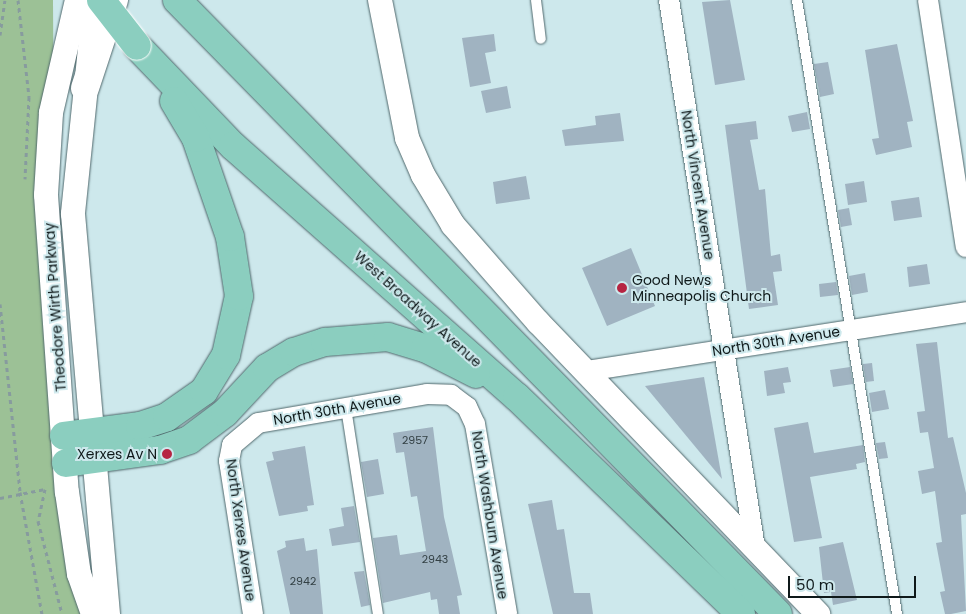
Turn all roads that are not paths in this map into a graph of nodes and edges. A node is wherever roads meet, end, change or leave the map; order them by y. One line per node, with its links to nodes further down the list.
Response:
1 (77, 0): 23 (street, Theodore Wirth Parkway)
2 (95, 0): 13 (street, Theodore Wirth Parkway)
3 (101, 0): 12 (main road, West Broadway Avenue, bridge)
4 (114, 0): 13 (main road)
5 (380, 0): 18 (street)
6 (536, 0): 11 (lane)
7 (669, 0): 17 (street, North Vincent Avenue)
8 (798, 0): 16 (lane)
9 (928, 0): 14 (street)
10 (179, 1): 34 (main road)
11 (541, 39)
12 (145, 56): 20 (main road, West Broadway Avenue); 22 (main road)
13 (84, 88): 22 (street, Theodore Wirth Parkway)
14 (966, 247)
15 (966, 312): 16 (street, North 30th Avenue)
16 (850, 330): 17 (street, North 30th Avenue); 36 (lane)
17 (724, 350): 18 (street, North 30th Avenue); 27 (street, North Vincent Avenue)
18 (586, 371): 27 (street)
19 (451, 395): 21 (street, North 30th Avenue); 32 (street, North Washburn Avenue)
20 (517, 397): 25 (main road); 33 (main road, West Broadway Avenue)
21 (346, 408): 24 (street, North 30th Avenue); 31 (lane)
22 (94, 432): 23 (main road); 25 (street, Theodore Wirth Parkway)
23 (64, 436): 26 (street, Theodore Wirth Parkway)
24 (232, 445): 30 (street, North Xerxes Avenue)
25 (93, 459): 26 (main road); 29 (street, Theodore Wirth Parkway)
26 (66, 463): 28 (street, Theodore Wirth Parkway)
27 (755, 548): 35 (street)
28 (93, 614)
29 (108, 614)
30 (253, 614)
31 (378, 614)
32 (507, 614)
33 (741, 614)
34 (778, 614)
35 (818, 614)
36 (897, 614)

